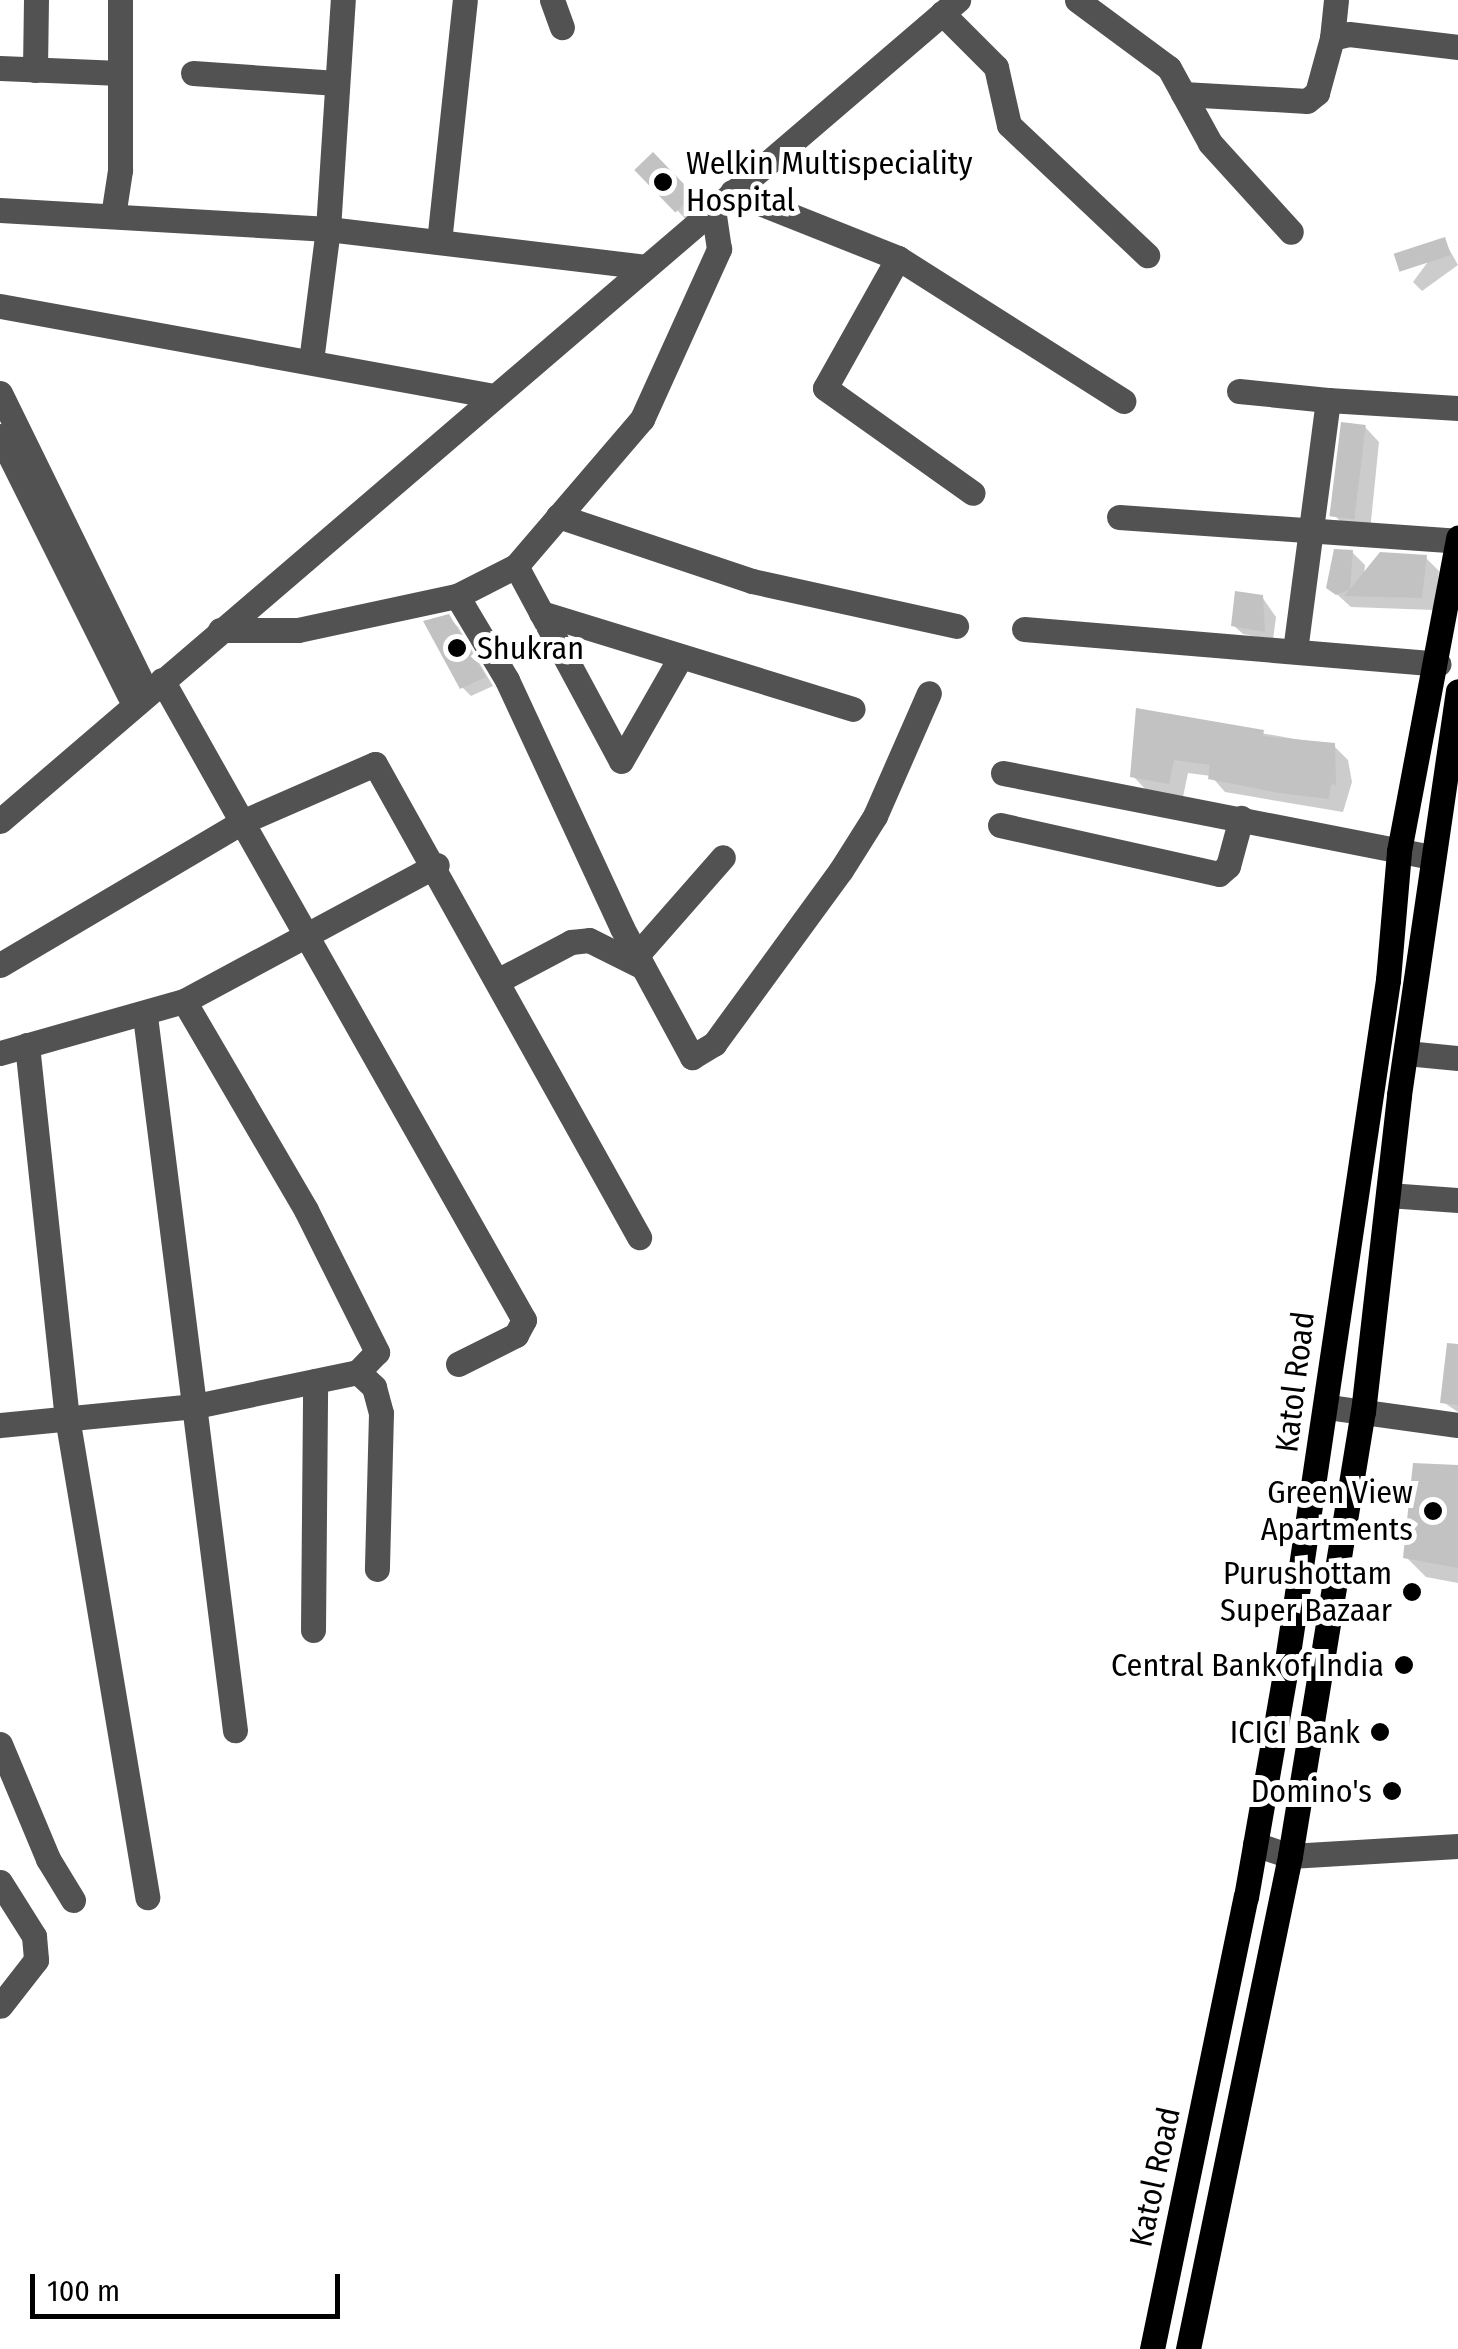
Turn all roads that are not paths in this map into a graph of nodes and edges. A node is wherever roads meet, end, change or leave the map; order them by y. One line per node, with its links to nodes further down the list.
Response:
1 (36, 0): 13 (street)
2 (120, 0): 14 (street)
3 (343, 0): 16 (street)
4 (465, 0): 23 (street)
5 (552, 0): 9 (street)
6 (1077, 0): 17 (street)
7 (1336, 0): 10 (street)
8 (950, 7): 18 (street); 24 (street)
9 (562, 27)
10 (1332, 38): 11 (street); 17 (street)
11 (1458, 47)
12 (0, 68): 13 (street)
13 (35, 70): 14 (street)
14 (120, 73): 20 (street)
15 (193, 73): 16 (street)
16 (337, 84): 21 (street)
17 (1183, 94): 22 (street)
18 (722, 201): 25 (street); 26 (street); 37 (street)
19 (0, 210): 20 (street)
20 (113, 216): 21 (street)
21 (328, 229): 23 (street); 28 (street)
22 (1291, 232)
23 (439, 242): 26 (street)
24 (1146, 255)
25 (898, 258): 33 (street); 36 (street)
26 (646, 266): 31 (street)
27 (0, 306): 28 (street)
28 (311, 361): 31 (street)
29 (1239, 390): 32 (street)
30 (0, 393): 51 (street)
31 (494, 396): 46 (street)
32 (1328, 400): 34 (street); 39 (street)
33 (1122, 401)
34 (1458, 408)
35 (0, 436): 51 (street)
36 (973, 493)
37 (558, 516): 41 (street); 44 (street)
38 (1119, 517): 39 (street)
39 (1311, 526): 40 (street); 47 (street)
40 (1458, 539): 49 (main road, Katol Road)
41 (516, 566): 42 (street); 43 (street)
42 (457, 596): 46 (street); 65 (street)
43 (541, 613): 48 (street); 48 (street)
44 (956, 626)
45 (1024, 629): 47 (street)
46 (220, 630): 51 (street)
47 (1295, 649): 49 (street)
48 (680, 658): 53 (street)
49 (1439, 664): 60 (main road, Katol Road)
50 (1458, 691): 54 (main road, Katol Road)
51 (147, 692): 57 (street); 58 (street)
52 (929, 693): 65 (street)
53 (853, 710)
54 (1453, 756): 61 (main road, Katol Road)
55 (1003, 773): 56 (street)
56 (1241, 818): 59 (street); 60 (street)
57 (0, 821)
58 (242, 822): 63 (street); 64 (street); 66 (street)
59 (1000, 825)
60 (1398, 851): 61 (street); 81 (main road, Katol Road)
61 (1433, 857): 72 (main road, Katol Road)
62 (723, 858): 65 (street)
63 (436, 865): 64 (street); 67 (street)
64 (306, 934): 68 (street); 77 (street)
65 (640, 961): 67 (street)
66 (0, 965)
67 (499, 980): 76 (street)
68 (184, 1000): 69 (street); 78 (street)
69 (146, 1016): 70 (street); 80 (street)
70 (27, 1046): 71 (street); 83 (street)
71 (0, 1052)
72 (1406, 1053): 73 (street); 74 (main road, Katol Road)
73 (1458, 1058)
74 (1388, 1195): 75 (street); 82 (main road, Katol Road)
75 (1458, 1200)
76 (638, 1237)
77 (458, 1364)
78 (358, 1372): 79 (street); 86 (street)
79 (315, 1381): 80 (street); 87 (street)
80 (195, 1406): 83 (street); 88 (street)
81 (1328, 1407): 82 (street); 90 (main road, Katol Road)
82 (1363, 1412): 85 (street); 92 (main road, Katol Road)
83 (67, 1417): 84 (street); 94 (street)
84 (0, 1425)
85 (1458, 1425)
86 (377, 1568)
87 (312, 1630)
88 (236, 1730)
89 (0, 1744): 95 (street)
90 (1255, 1844): 92 (street); 98 (main road, Katol Road)
91 (1458, 1846): 92 (street)
92 (1290, 1856): 99 (main road, Katol Road)
93 (0, 1882): 96 (street)
94 (146, 1897)
95 (74, 1900)
96 (10, 1912): 97 (street)
97 (0, 2006)
98 (1152, 2349)
99 (1188, 2349)

